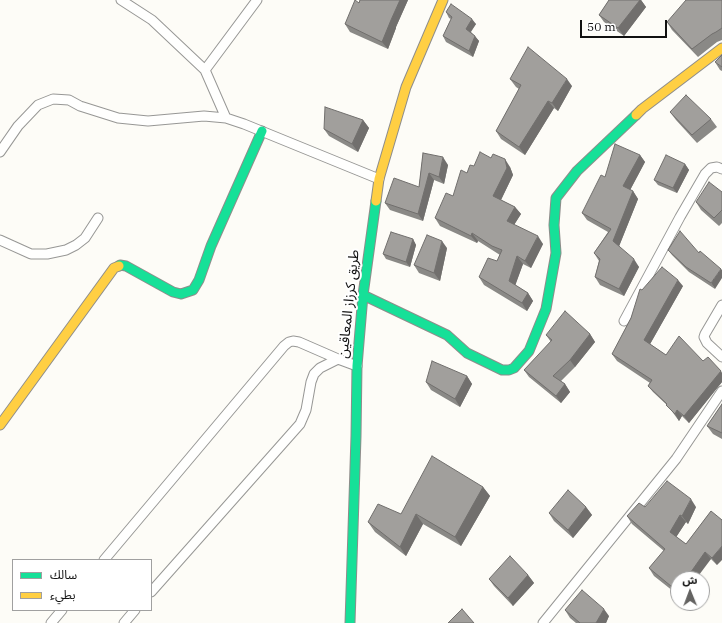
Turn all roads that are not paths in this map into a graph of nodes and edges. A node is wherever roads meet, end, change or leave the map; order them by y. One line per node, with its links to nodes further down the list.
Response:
1 (121, 0): 5 (street)
2 (257, 0): 5 (street)
3 (442, 0): 10 (street, طريق كرزاز المعاقين)
4 (722, 48): 13 (street)
5 (205, 70): 6 (street)
6 (226, 118): 7 (street); 8 (street)
7 (262, 131): 10 (street); 20 (street)
8 (0, 152)
9 (722, 170): 15 (street)
10 (379, 179): 13 (street, طريق كرزاز المعاقين)
11 (98, 218): 12 (street)
12 (0, 240)
13 (363, 295): 18 (street, طريق كرزاز المعاقين)
14 (722, 305): 16 (street)
15 (624, 321)
16 (722, 357)
17 (338, 359): 18 (street); 21 (street); 22 (street)
18 (357, 366): 27 (street, طريق كرزاز المعاقين)
19 (722, 391): 28 (street)
20 (0, 426)
21 (105, 559)
22 (152, 591)
23 (61, 611): 25 (street)
24 (134, 611): 26 (street)
25 (51, 623)
26 (124, 623)
27 (350, 623)
28 (543, 623)

